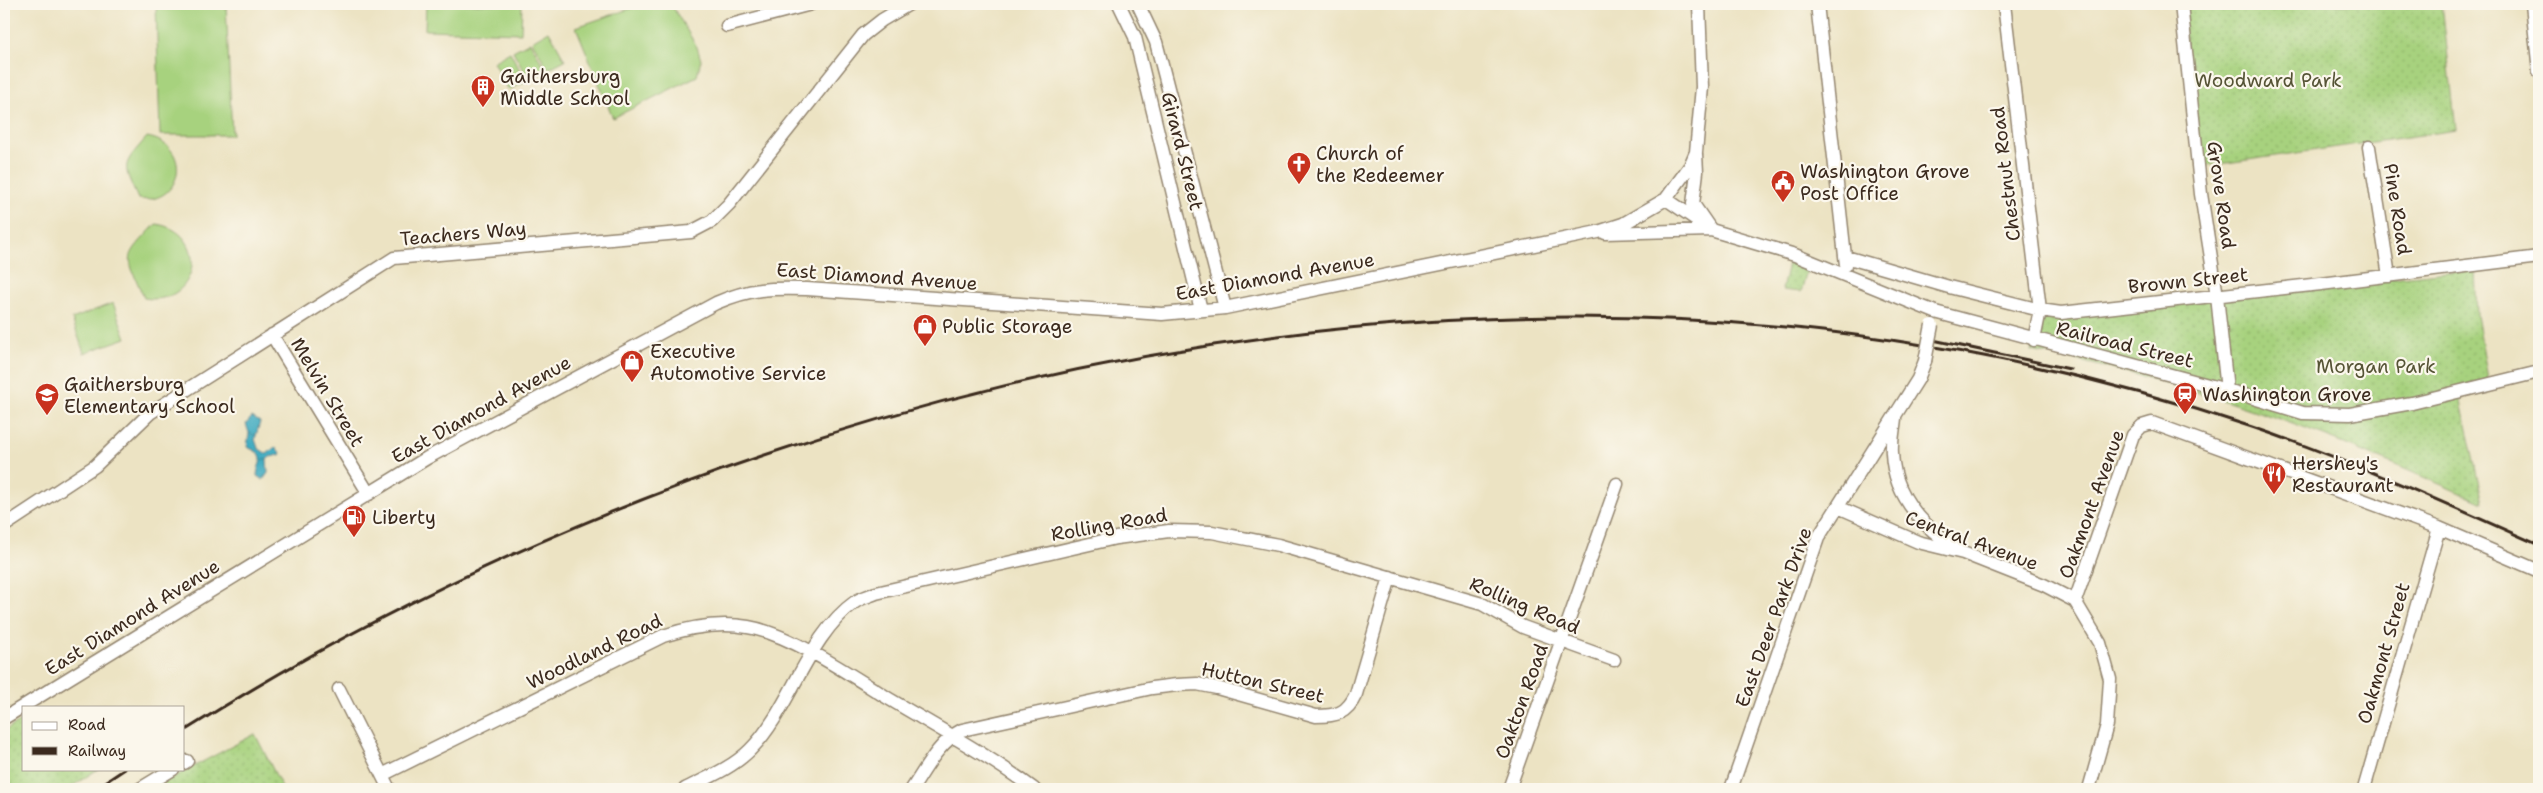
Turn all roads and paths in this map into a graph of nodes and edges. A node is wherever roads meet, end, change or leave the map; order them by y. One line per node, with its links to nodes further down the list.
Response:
1 (811, 4): 10 (street)
2 (909, 4): 26 (street, Teachers Way)
3 (1119, 4): 23 (street, Girard Street)
4 (1138, 4): 22 (street, Girard Street)
5 (1699, 4): 13 (street)
6 (1817, 4): 17 (street)
7 (2004, 4): 24 (street, Chestnut Road)
8 (2181, 4): 21 (street, Grove Road)
9 (2532, 4): 11 (street)
10 (727, 26)
11 (2539, 72)
12 (2369, 147): 20 (street, Pine Road)
13 (1696, 152): 14 (street); 15 (street)
14 (1663, 202): 15 (street, Railroad Street); 16 (street, East Diamond Avenue)
15 (1706, 230): 16 (street); 19 (street, Railroad Street)
16 (1598, 232): 22 (street, East Diamond Avenue)
17 (1846, 257): 19 (street); 24 (street, Brown Street)
18 (2539, 257): 20 (street, Brown Street)
19 (1847, 275): 25 (street, Railroad Street)
20 (2389, 276): 21 (street, Brown Street)
21 (2217, 296): 24 (street, Brown Street); 29 (street, Grove Road)
22 (1225, 308): 23 (street, East Diamond Avenue)
23 (1201, 310): 32 (street, East Diamond Avenue)
24 (2040, 310): 27 (street, Chestnut Road)
25 (1934, 319): 27 (street, Railroad Street); 30 (street, East Deer Park Drive, bridge)
26 (272, 335): 32 (street, Melvin Street); 34 (street, Teachers Way)
27 (2034, 340): 29 (street, Railroad Street)
28 (2539, 372): 29 (street, Railroad Street)
29 (2227, 390)
30 (1896, 414): 33 (street, East Deer Park Drive); 36 (street, East Deer Park Drive)
31 (1617, 484): 40 (street, Oakton Road)
32 (369, 494): 44 (street, East Diamond Avenue)
33 (1838, 507): 36 (street, Central Avenue); 56 (street, East Deer Park Drive)
34 (4, 526)
35 (2438, 528): 37 (street, Oakmont Avenue); 39 (street, Oakmont Avenue); 58 (street, Oakmont Street)
36 (1963, 553): 39 (street, Central Avenue)
37 (2539, 571)
38 (1390, 577): 40 (street, Rolling Road); 41 (street, Rolling Road); 47 (street, Hutton Street)
39 (2075, 601): 57 (street)
40 (1562, 642): 42 (street, Rolling Road); 55 (street, Oakton Road)
41 (811, 654): 47 (street, Woodland Road); 49 (street, Woodland Road); 52 (street, Rolling Road)
42 (1614, 660)
43 (339, 689): 49 (street)
44 (24, 706)
45 (22, 707): 46 (street, East Diamond Avenue)
46 (4, 718)
47 (951, 736): 53 (street, Hutton Street); 54 (street, Woodland Road)
48 (171, 770): 50 (street)
49 (382, 775): 51 (street)
50 (140, 789)
51 (389, 789)
52 (685, 789)
53 (912, 789)
54 (1034, 789)
55 (1509, 789)
56 (1731, 789)
57 (2089, 789)
58 (2364, 789)

